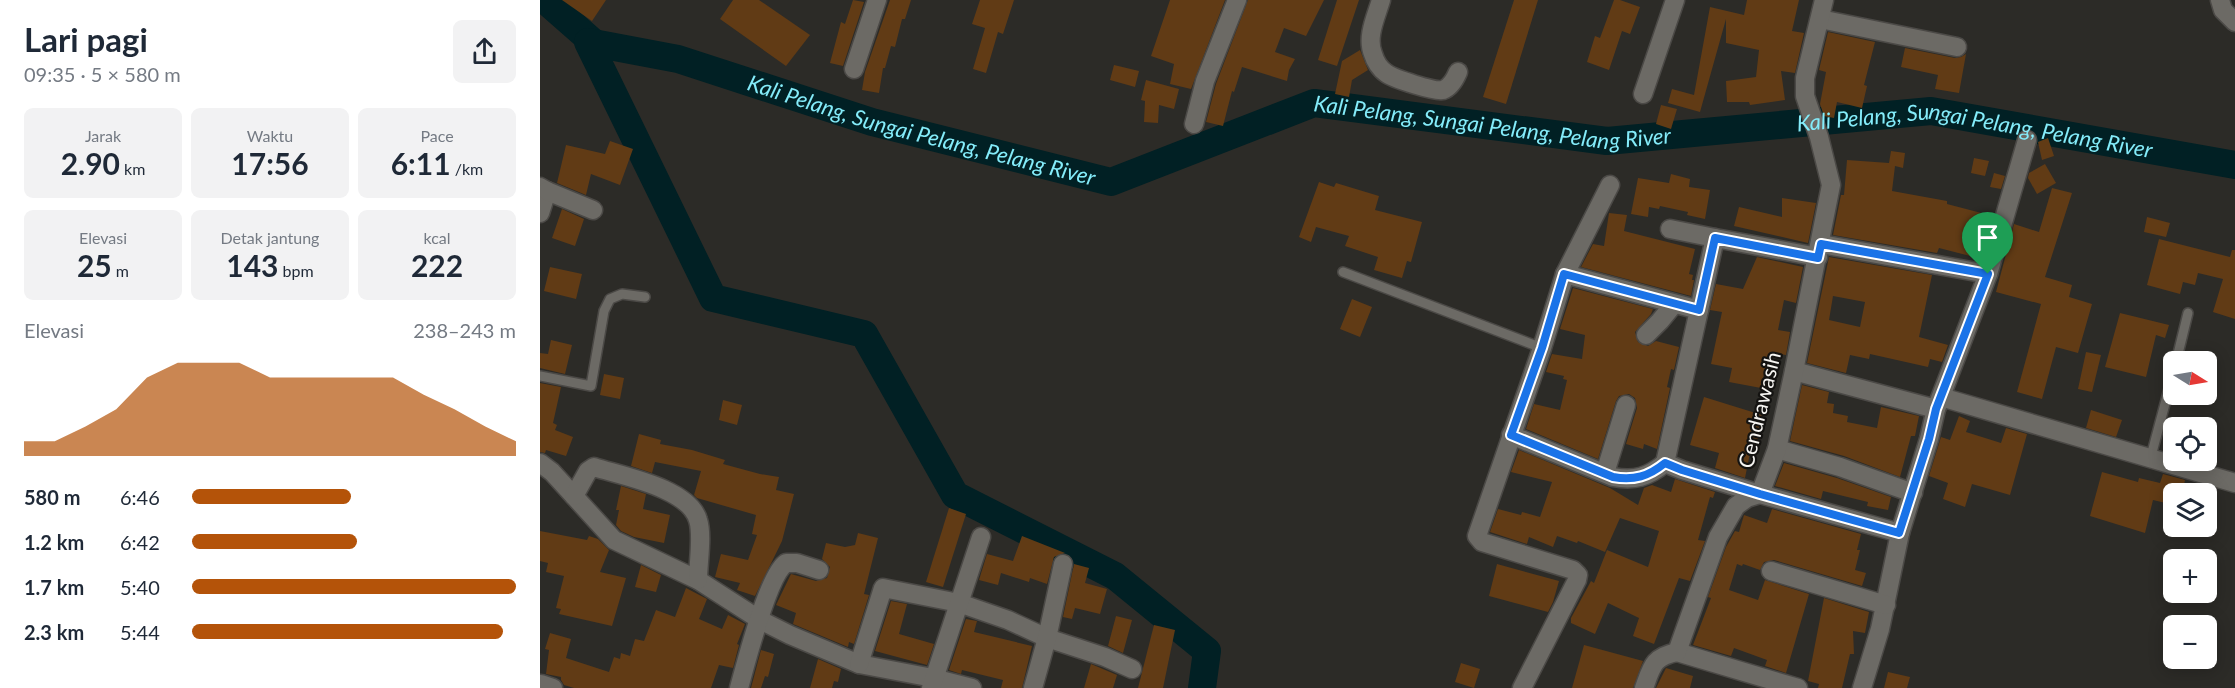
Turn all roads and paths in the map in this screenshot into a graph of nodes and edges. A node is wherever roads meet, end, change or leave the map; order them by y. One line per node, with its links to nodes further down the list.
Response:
1 (876, 0): 10 (street)
2 (1238, 0): 13 (street)
3 (1381, 0): 11 (street)
4 (1675, 0): 12 (street)
5 (1824, 0): 7 (street)
6 (2220, 0): 8 (street)
7 (1820, 19): 9 (street); 21 (street, Cendrawasih)
8 (2235, 22)
9 (1957, 47)
10 (855, 69)
11 (1458, 72)
12 (1643, 94)
13 (1194, 124)
14 (2027, 140): 24 (street)
15 (1610, 185): 23 (street)
16 (544, 189): 17 (street); 18 (street)
17 (594, 210)
18 (540, 213)
19 (1670, 229): 20 (street)
20 (1715, 238): 21 (street); 27 (street)
21 (1819, 251): 24 (street); 32 (street, Cendrawasih)
22 (1343, 272): 30 (lane)
23 (1564, 274): 26 (street); 30 (street)
24 (1988, 274): 34 (street)
25 (645, 297): 33 (lane)
26 (1674, 304): 27 (street); 29 (street)
27 (1699, 310): 41 (street)
28 (2188, 313): 31 (lane)
29 (1646, 335)
30 (1542, 348): 37 (street)
31 (2179, 351)
32 (1794, 371): 34 (street); 38 (street, Cendrawasih)
33 (540, 375)
34 (1938, 403): 39 (street); 44 (street)
35 (1626, 405): 42 (street)
36 (2165, 405): 39 (lane)
37 (1511, 435): 42 (street); 65 (street)
38 (1777, 449): 44 (street); 45 (street, Cendrawasih)
39 (2150, 460): 43 (street)
40 (540, 463): 46 (street)
41 (1665, 463): 42 (street); 45 (street)
42 (1605, 474)
43 (2235, 483)
44 (1913, 493): 47 (street)
45 (1760, 494): 47 (street); 57 (street, Cendrawasih)
46 (574, 496): 52 (street); 52 (street)
47 (1899, 533): 54 (street)
48 (981, 537): 53 (street)
49 (1063, 564): 56 (street)
50 (819, 570): 55 (street)
51 (1771, 571): 54 (street)
52 (698, 580): 55 (street)
53 (959, 603): 56 (street); 58 (street); 60 (street)
54 (1886, 605): 68 (street)
55 (760, 620): 58 (street); 62 (street)
56 (1047, 638): 59 (street); 64 (street)
57 (1677, 652): 61 (street); 66 (street)
58 (859, 664): 60 (street)
59 (1132, 669)
60 (932, 683): 63 (street)
61 (1772, 683): 67 (street)
62 (739, 688)
63 (972, 688)
64 (1033, 688)
65 (1522, 688)
66 (1644, 688)
67 (1798, 688)
68 (1862, 688)

